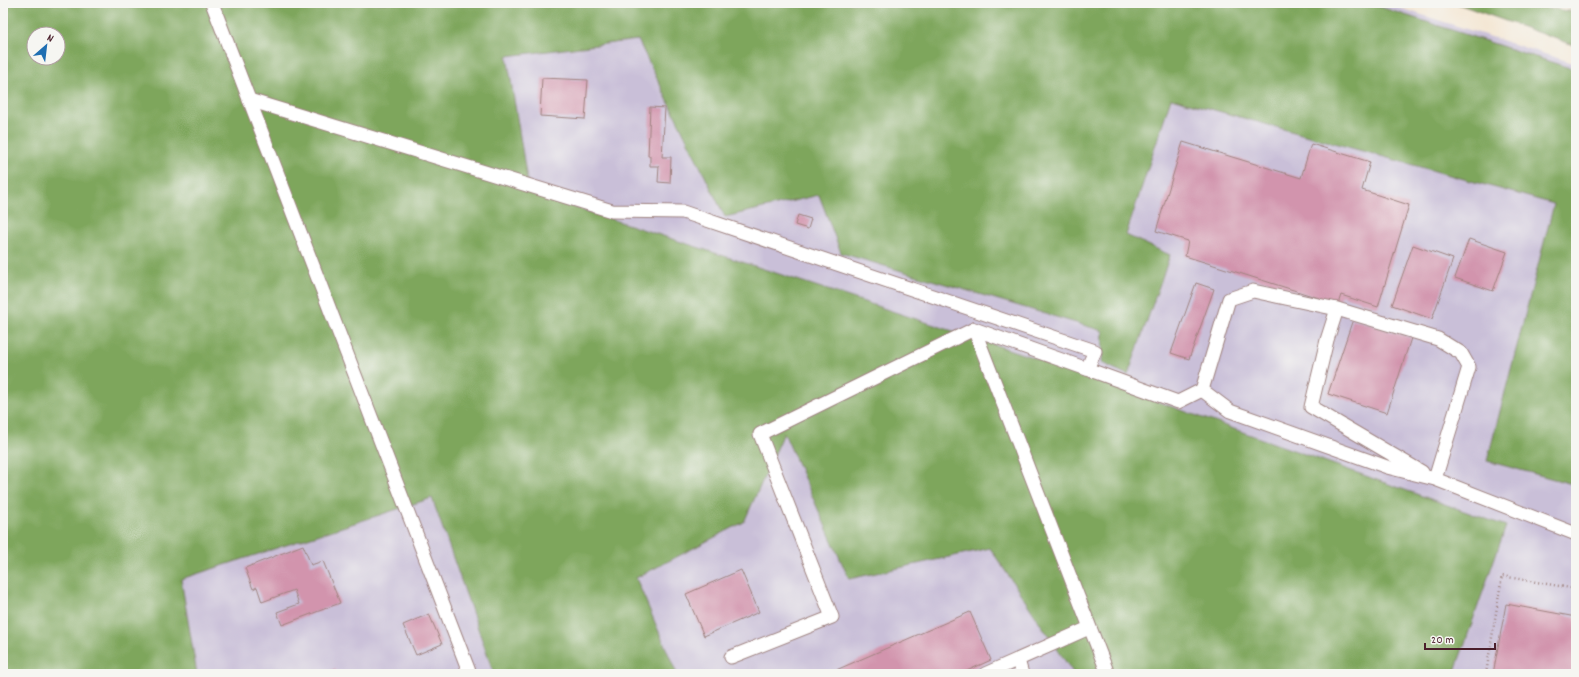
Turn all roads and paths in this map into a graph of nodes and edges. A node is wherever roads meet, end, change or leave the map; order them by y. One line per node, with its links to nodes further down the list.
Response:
1 (212, 3): 4 (lane)
2 (1559, 3): 3 (path)
3 (1576, 7)
4 (249, 100): 7 (lane); 15 (lane)
5 (1337, 309): 8 (lane); 9 (lane); 9 (lane)
6 (974, 329): 7 (lane); 12 (lane); 13 (lane)
7 (1087, 369): 8 (lane)
8 (1202, 390): 9 (lane)
9 (1435, 479): 10 (lane)
10 (1576, 534)
11 (1576, 589): 19 (path)
12 (1088, 628): 14 (lane); 18 (lane)
13 (730, 657)
14 (1018, 660): 16 (lane); 17 (lane)
15 (470, 674)
16 (985, 674)
17 (1022, 674)
18 (1108, 674)
19 (1486, 674)

